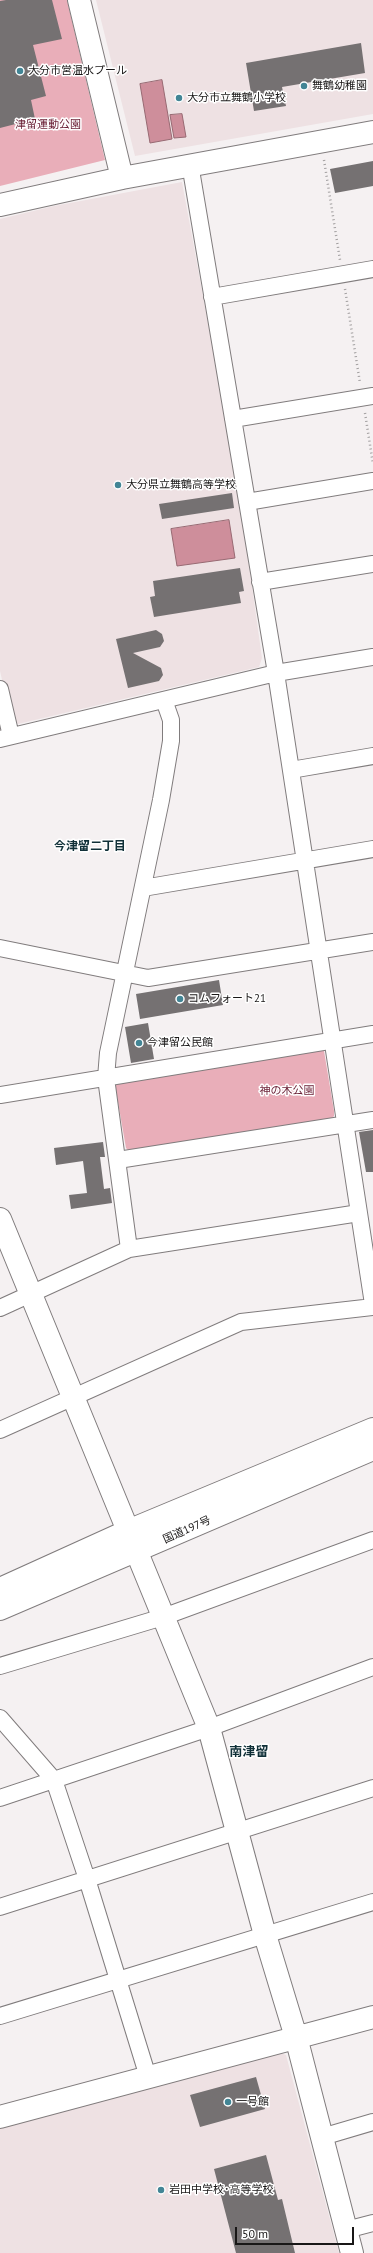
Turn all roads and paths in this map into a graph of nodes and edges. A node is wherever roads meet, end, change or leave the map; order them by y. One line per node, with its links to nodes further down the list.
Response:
1 (79, 0): 5 (main road)
2 (373, 132): 4 (main road)
3 (323, 154): 7 (path)
4 (190, 164): 5 (main road); 10 (street)
5 (122, 178): 6 (main road)
6 (0, 205)
7 (341, 263)
8 (373, 269): 10 (street)
9 (345, 287): 11 (path)
10 (212, 297): 12 (street)
11 (366, 397): 12 (street); 13 (path)
12 (233, 419): 15 (street)
13 (373, 464)
14 (373, 481): 15 (street)
15 (247, 502): 17 (street)
16 (373, 564): 17 (street)
17 (260, 582): 19 (street)
18 (373, 657): 19 (street)
19 (276, 673): 21 (street); 24 (street)
20 (0, 689): 22 (street)
21 (164, 700): 22 (street); 27 (street)
22 (5, 738)
23 (373, 756): 24 (street)
24 (290, 770): 26 (street)
25 (373, 849): 26 (street)
26 (305, 861): 27 (street); 30 (street)
27 (143, 888): 31 (street)
28 (373, 942): 30 (street)
29 (0, 948): 31 (street)
30 (318, 950): 31 (street); 33 (street)
31 (126, 973): 34 (street)
32 (373, 1034): 33 (street)
33 (332, 1040): 34 (street); 37 (street)
34 (106, 1078): 35 (street); 38 (street)
35 (0, 1095)
36 (373, 1120): 37 (street)
37 (345, 1124): 38 (street); 39 (street)
38 (118, 1160): 41 (street)
39 (359, 1213): 41 (street); 43 (street)
40 (0, 1219): 42 (main road)
41 (128, 1249): 42 (street)
42 (32, 1295): 45 (street); 46 (main road)
43 (373, 1304)
44 (373, 1307): 46 (street)
45 (0, 1308)
46 (73, 1396): 48 (street); 50 (main road)
47 (373, 1429): 50 (main road, 国道197号)
48 (0, 1430)
49 (373, 1449): 52 (main road, 国道197号)
50 (128, 1531): 52 (main road); 53 (main road, 国道197号)
51 (373, 1540): 55 (street)
52 (138, 1552): 54 (main road, 国道197号); 55 (main road)
53 (0, 1589)
54 (0, 1609)
55 (163, 1617): 56 (street); 59 (main road)
56 (0, 1666)
57 (373, 1667): 59 (street)
58 (0, 1718): 60 (street)
59 (209, 1728): 60 (street); 63 (main road)
60 (54, 1780): 62 (street); 64 (street)
61 (373, 1788): 63 (street)
62 (0, 1798)
63 (237, 1831): 64 (street); 67 (main road)
64 (87, 1879): 66 (street); 68 (street)
65 (373, 1902): 67 (street)
66 (0, 1907)
67 (265, 1935): 68 (street); 71 (main road)
68 (119, 1980): 69 (street); 72 (street)
69 (0, 2016)
70 (373, 2016): 71 (main road)
71 (296, 2037): 72 (main road); 75 (main road)
72 (148, 2078): 73 (main road)
73 (0, 2117)
74 (373, 2122): 75 (street)
75 (322, 2137): 77 (main road)
76 (373, 2223): 77 (street)
77 (346, 2230): 78 (main road)
78 (352, 2253)

